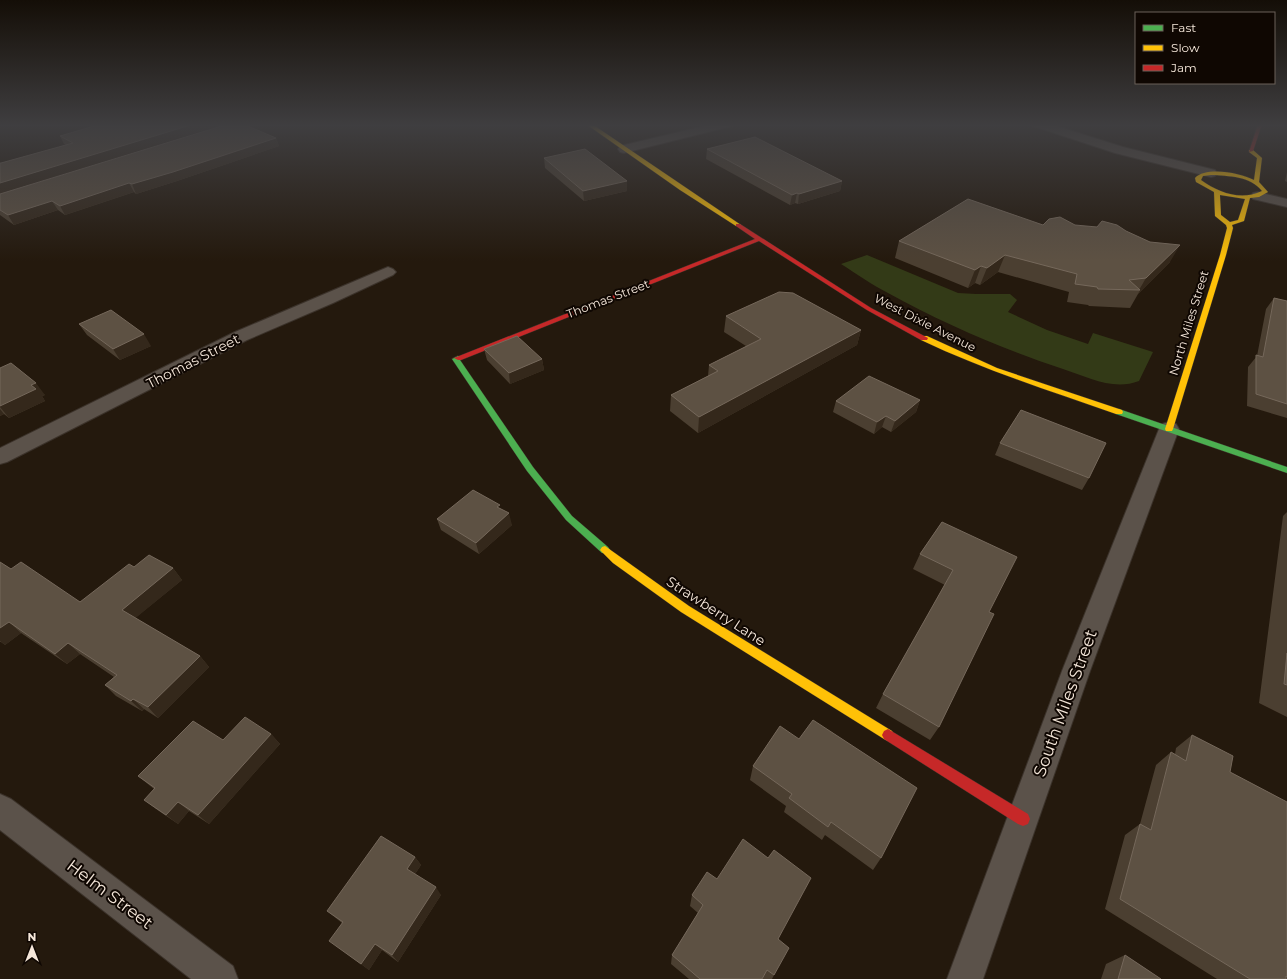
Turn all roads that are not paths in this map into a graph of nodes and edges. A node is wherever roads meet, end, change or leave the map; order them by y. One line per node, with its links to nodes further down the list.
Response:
1 (654, 170): 14 (main road, West Dixie Avenue)
2 (1172, 170): 8 (street)
3 (1198, 170): 6 (street)
4 (1227, 170): 7 (main road)
5 (1257, 170): 9 (main road)
6 (1211, 173): 7 (main road); 8 (main road)
7 (1224, 173): 9 (main road)
8 (1198, 178): 10 (main road)
9 (1256, 191): 10 (main road); 11 (street); 12 (street); 13 (main road)
10 (1217, 192): 13 (main road)
11 (1287, 196)
12 (1287, 203)
13 (1229, 224): 17 (main road, North Miles Street)
14 (760, 239): 16 (main road, Thomas Street); 17 (main road, West Dixie Avenue)
15 (388, 272): 18 (street, Thomas Street)
16 (456, 358): 21 (main road, Strawberry Lane)
17 (1169, 429): 19 (main road, West Dixie Avenue); 21 (street, South Miles Street)
18 (0, 457)
19 (1287, 470)
20 (0, 810): 22 (street, Helm Street)
21 (1023, 819): 23 (street, South Miles Street)
22 (220, 979)
23 (965, 979)

